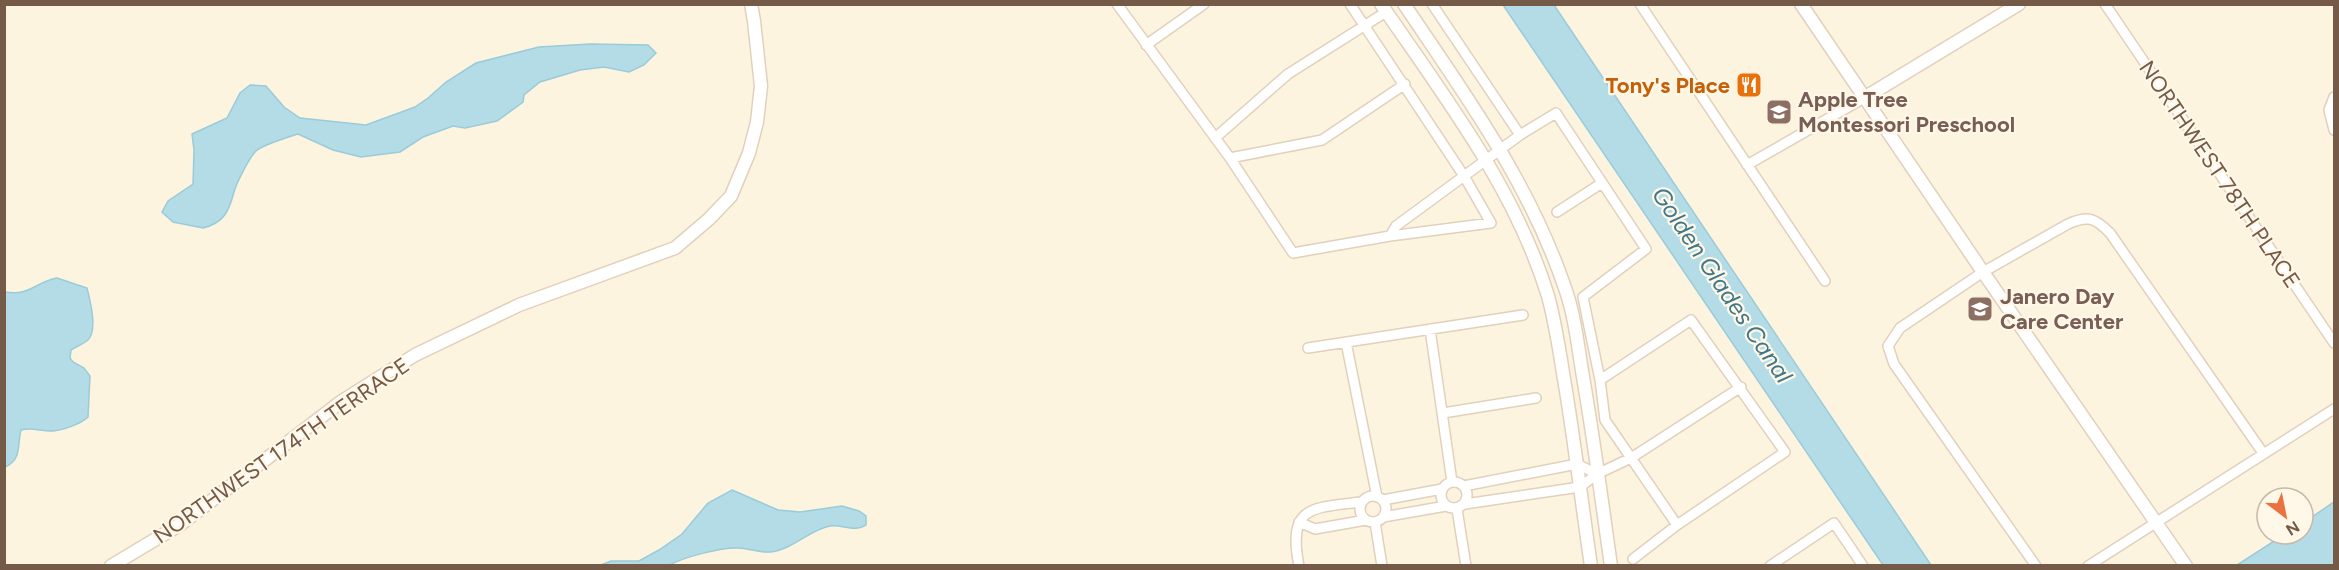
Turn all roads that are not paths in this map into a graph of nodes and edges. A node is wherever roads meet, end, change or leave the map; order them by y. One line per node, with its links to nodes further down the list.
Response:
1 (751, 4): 57 (street, NORTHWEST 174TH TERRACE)
2 (1117, 4): 13 (street)
3 (1204, 4): 13 (street)
4 (1350, 4): 12 (street)
5 (1404, 4): 20 (street)
6 (1432, 4): 18 (street)
7 (1640, 4): 23 (street)
8 (1801, 4): 16 (street)
9 (2019, 4): 16 (street)
10 (2105, 4): 33 (street, NORTHWEST 78TH PLACE)
11 (1384, 8): 12 (street); 22 (street)
12 (1365, 27): 14 (street); 19 (street)
13 (1146, 45): 19 (street)
14 (1405, 84): 21 (street); 24 (street)
15 (2334, 97): 17 (street)
16 (1864, 98): 23 (street); 28 (street)
17 (2334, 130)
18 (1520, 135): 20 (street); 25 (street)
19 (1215, 138): 21 (street)
20 (1502, 150): 22 (street); 43 (street)
21 (1230, 158): 27 (street)
22 (1486, 161): 24 (street); 42 (street)
23 (1747, 165): 29 (street)
24 (1464, 176): 27 (street); 27 (street)
25 (1602, 183): 26 (street); 35 (street)
26 (1557, 212)
27 (1390, 236)
28 (1983, 272): 40 (street); 53 (street); 65 (street)
29 (1825, 281)
30 (1523, 315): 31 (street)
31 (1430, 329): 32 (street); 39 (street)
32 (1346, 342): 34 (street); 48 (street)
33 (2334, 343)
34 (1308, 348)
35 (1600, 380): 36 (street); 41 (street)
36 (1741, 387): 41 (street); 55 (street)
37 (1536, 398): 39 (street)
38 (2334, 409): 40 (street)
39 (1443, 413): 44 (street)
40 (2263, 453): 53 (street)
41 (1631, 458): 43 (street); 55 (street)
42 (1577, 465): 43 (street); 45 (street); 46 (street)
43 (1597, 474): 46 (street); 62 (street)
44 (1452, 482): 45 (street); 47 (street)
45 (1464, 486): 51 (street)
46 (1580, 487): 51 (street); 61 (street)
47 (1442, 489): 48 (street); 50 (street)
48 (1380, 499): 49 (street); 52 (street)
49 (1361, 502): 52 (street); 54 (street)
50 (1446, 506): 51 (street); 52 (street)
51 (1461, 506): 60 (street)
52 (1374, 520): 54 (street); 59 (street)
53 (2157, 521): 66 (street); 67 (street)
54 (1299, 522): 58 (street)
55 (1677, 525): 56 (street)
56 (1633, 559)
57 (111, 566)
58 (1299, 566)
59 (1382, 566)
60 (1466, 566)
61 (1591, 566)
62 (1611, 566)
63 (1770, 566): 64 (street)
64 (1863, 566)
65 (2036, 566)
66 (2088, 566)
67 (2186, 566)

